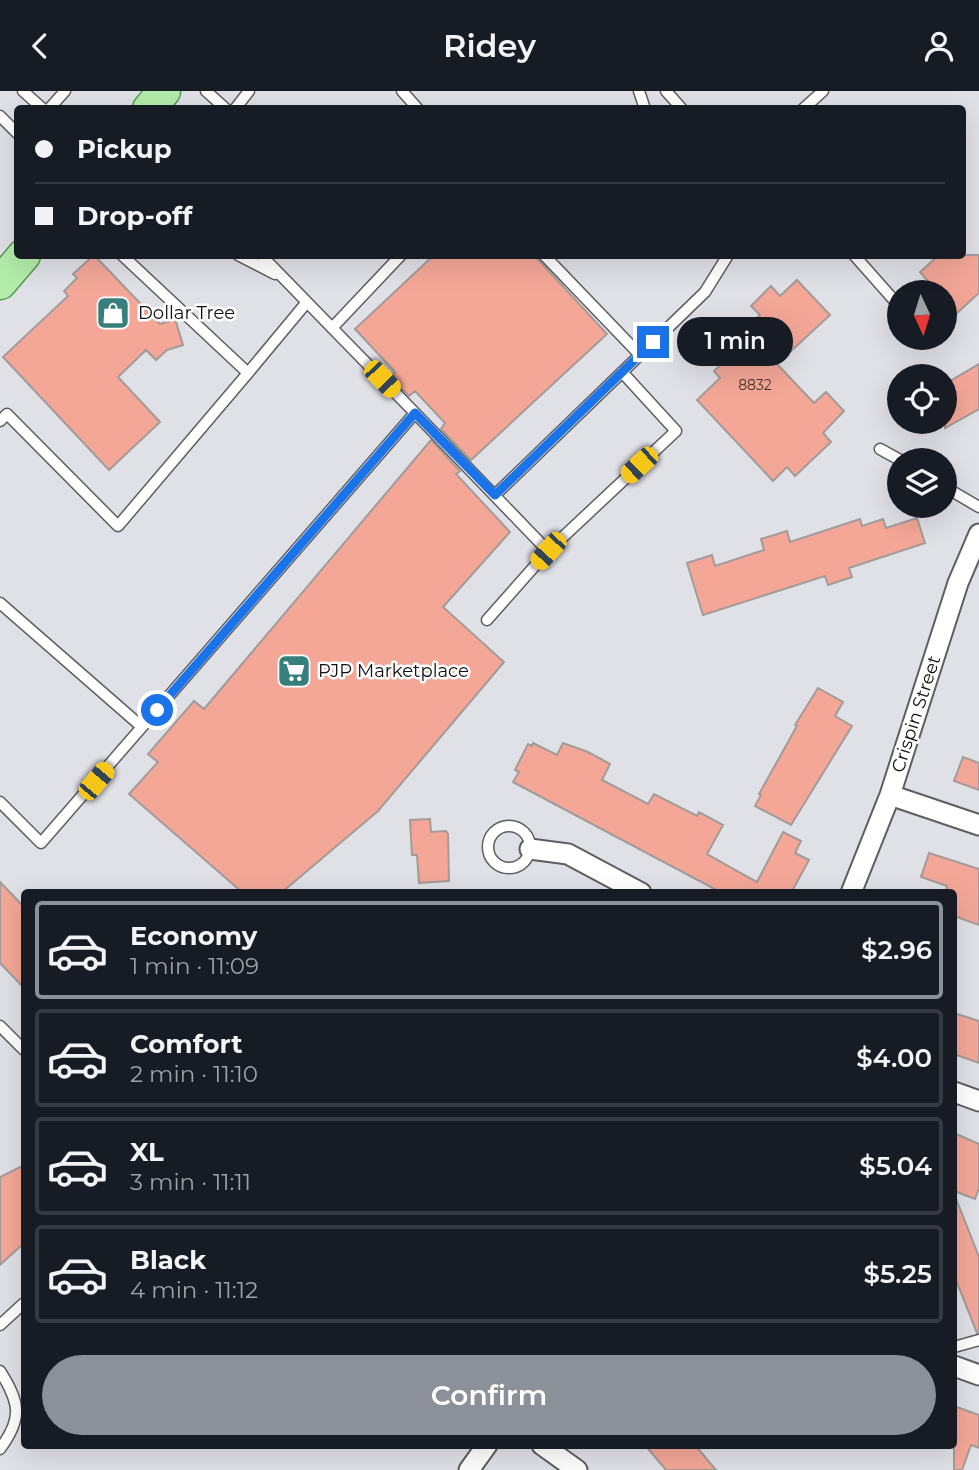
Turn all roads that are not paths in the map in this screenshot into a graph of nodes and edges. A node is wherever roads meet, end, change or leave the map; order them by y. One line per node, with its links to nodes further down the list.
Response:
1 (23, 91): 8 (lane)
2 (65, 91): 9 (lane)
3 (206, 91): 10 (lane)
4 (250, 91): 11 (lane)
5 (402, 91): 12 (lane)
6 (666, 91): 13 (lane)
7 (822, 91): 14 (lane)
8 (39, 105)
9 (53, 105)
10 (222, 105)
11 (238, 105)
12 (414, 105)
13 (678, 105)
14 (807, 105)
15 (0, 116): 16 (lane)
16 (14, 130)
17 (21, 259): 26 (main road)
18 (126, 259): 32 (lane)
19 (242, 259): 25 (lane)
20 (265, 259): 25 (lane)
21 (397, 259): 29 (lane)
22 (548, 259): 30 (lane)
23 (725, 259): 30 (lane)
24 (858, 259): 27 (lane)
25 (282, 277): 28 (lane)
26 (0, 283)
27 (887, 292)
28 (307, 302): 29 (lane); 32 (lane)
29 (332, 328): 33 (lane)
30 (640, 355): 31 (lane)
31 (622, 372): 38 (lane); 41 (lane)
32 (248, 373): 34 (lane)
33 (415, 413): 38 (lane); 44 (lane)
34 (0, 421)
35 (880, 449): 36 (lane)
36 (887, 453)
37 (957, 494): 39 (lane)
38 (495, 495): 41 (lane)
39 (979, 507)
40 (979, 534): 45 (street, Crispin Street)
41 (548, 551): 43 (lane)
42 (0, 603): 44 (lane)
43 (487, 620)
44 (142, 727): 46 (lane)
45 (890, 795): 47 (street); 50 (street, Crispin Street)
46 (0, 802)
47 (979, 825)
48 (530, 849): 48 (lane); 49 (street)
49 (634, 889)
50 (853, 889)
51 (0, 1026): 52 (lane)
52 (21, 1047)
53 (957, 1093): 54 (street)
54 (979, 1101)
55 (21, 1306): 56 (lane)
56 (0, 1325)
57 (979, 1340): 58 (lane)
58 (957, 1346)
59 (957, 1367): 61 (street)
60 (0, 1371): 62 (lane)
61 (979, 1375)
62 (0, 1449)
63 (483, 1449): 65 (street)
64 (548, 1449): 66 (street)
65 (469, 1470)
66 (577, 1470)

